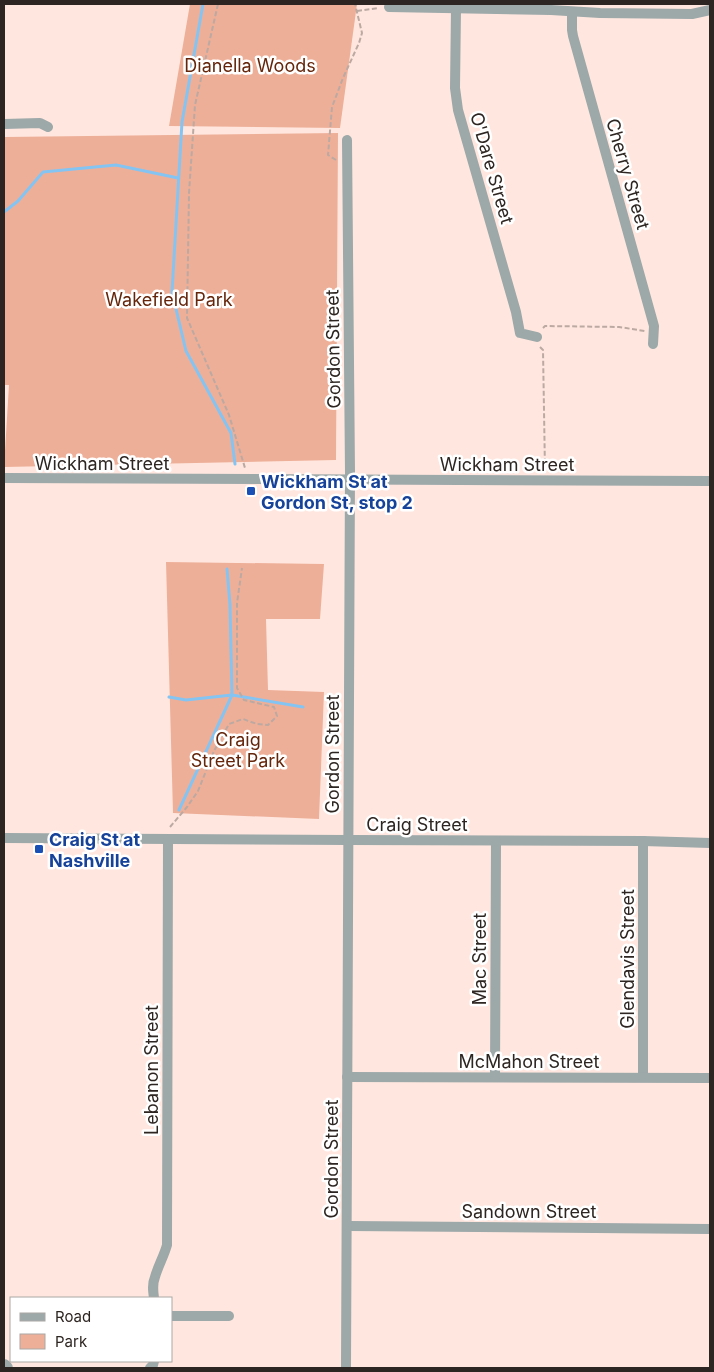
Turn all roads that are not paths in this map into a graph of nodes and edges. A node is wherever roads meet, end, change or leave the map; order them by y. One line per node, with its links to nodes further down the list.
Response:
1 (389, 7): 2 (street)
2 (456, 8): 4 (street); 8 (street, O'Dare Street)
3 (710, 10): 4 (street)
4 (572, 12): 9 (street, Cherry Street)
5 (4, 124): 6 (street)
6 (48, 126)
7 (347, 140): 11 (street, Gordon Street)
8 (537, 337)
9 (653, 344)
10 (4, 478): 11 (street, Wickham Street)
11 (350, 480): 12 (street, Wickham Street); 15 (street, Gordon Street)
12 (710, 481)
13 (4, 838): 14 (street, Craig Street)
14 (168, 839): 15 (street, Craig Street); 25 (street, Lebanon Street)
15 (348, 840): 16 (street, Craig Street); 19 (street, Gordon Street)
16 (496, 841): 17 (street, Craig Street); 20 (street, Mac Street)
17 (642, 841): 18 (street, Craig Street); 21 (street, Glendavis Street)
18 (710, 843)
19 (347, 1077): 20 (street, McMahon Street); 23 (street, Gordon Street)
20 (495, 1077): 21 (street, McMahon Street)
21 (643, 1078): 22 (street, McMahon Street)
22 (710, 1078)
23 (348, 1226): 24 (street, Sandown Street); 28 (street, Gordon Street)
24 (710, 1229)
25 (154, 1297)
26 (172, 1316): 27 (street)
27 (229, 1316)
28 (346, 1368)

